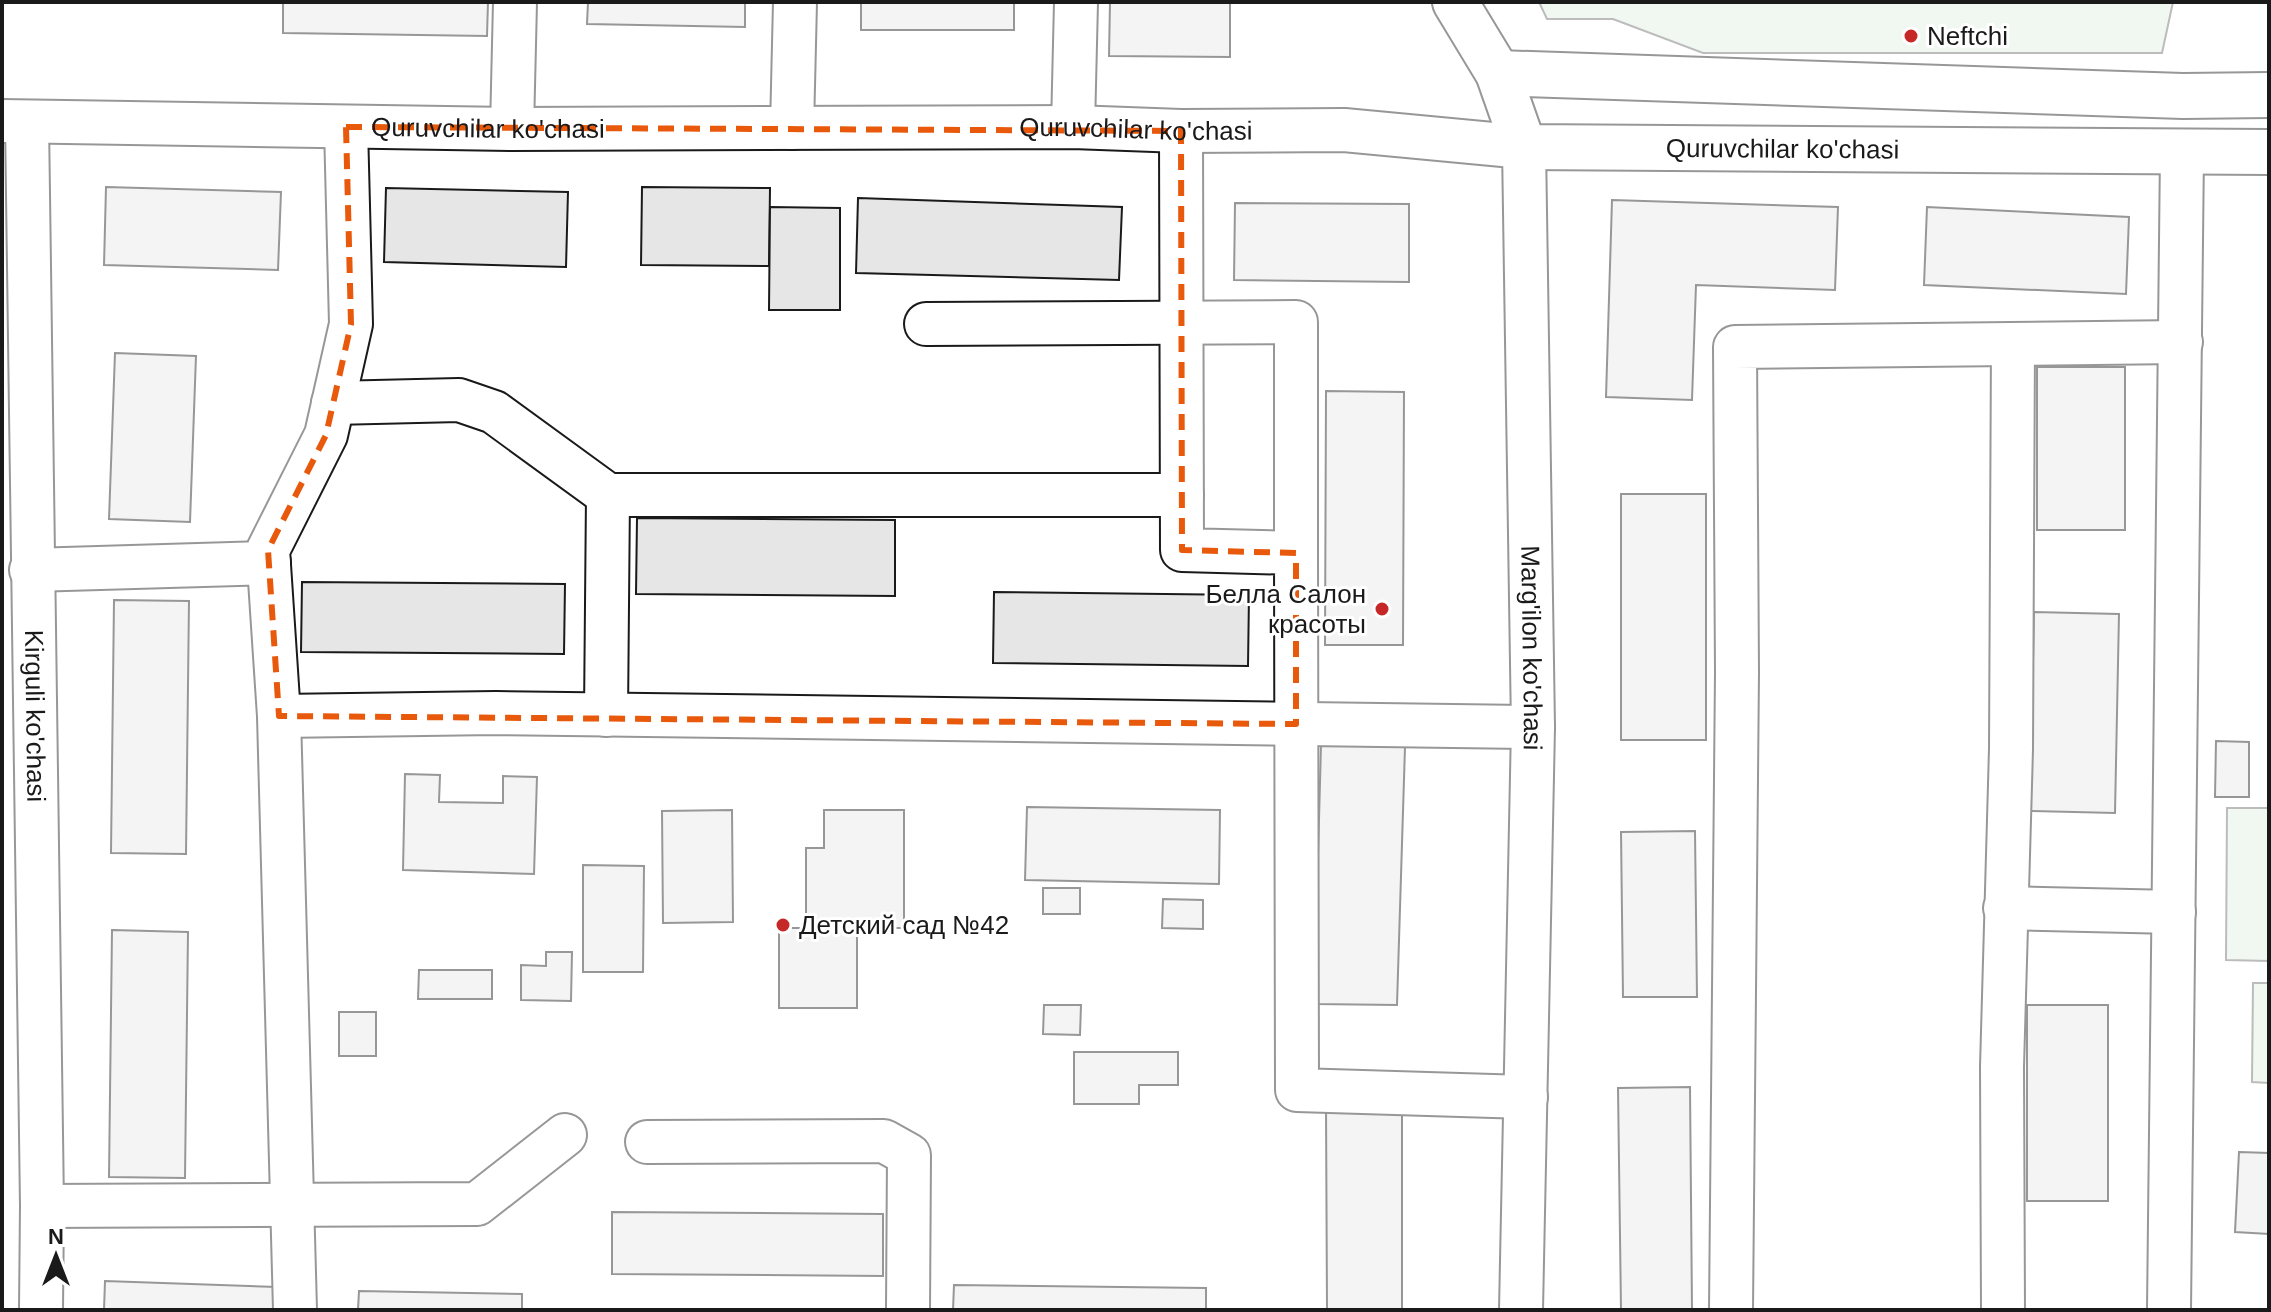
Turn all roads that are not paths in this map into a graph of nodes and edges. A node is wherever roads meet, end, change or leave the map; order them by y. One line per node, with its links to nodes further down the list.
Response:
1 (515, 2): 11 (street)
2 (795, 2): 10 (street)
3 (1076, 2): 9 (street)
4 (1455, 2): 5 (main road, Marg'ilon ko'chasi)
5 (1498, 73): 6 (main road); 13 (main road, Marg'ilon ko'chasi)
6 (2269, 95)
7 (14, 122): 8 (street, Quruvchilar ko'chasi); 25 (street, Kirguli ko'chasi)
8 (346, 127): 11 (street, Quruvchilar ko'chasi); 20 (street)
9 (1073, 127): 10 (street, Quruvchilar ko'chasi); 12 (street, Quruvchilar ko'chasi)
10 (792, 128): 11 (street, Quruvchilar ko'chasi)
11 (512, 129)
12 (1181, 131): 13 (street, Quruvchilar ko'chasi); 16 (street)
13 (1524, 147): 14 (main road, Quruvchilar ko'chasi); 29 (street, Marg'ilon ko'chasi)
14 (2182, 152): 15 (main road, Quruvchilar ko'chasi); 18 (street)
15 (2269, 152)
16 (1182, 323): 17 (street); 22 (street); 23 (street)
17 (926, 324)
18 (2181, 342): 19 (street); 31 (street)
19 (2013, 344): 30 (street); 41 (street)
20 (333, 403): 21 (street); 24 (street)
21 (608, 495): 22 (street); 26 (street)
22 (1182, 495): 23 (street)
23 (1296, 553): 28 (street)
24 (269, 563): 25 (street); 27 (street)
25 (31, 570): 35 (street, Kirguli ko'chasi)
26 (606, 715): 27 (street); 28 (street)
27 (279, 716): 36 (street)
28 (1296, 724): 29 (street); 32 (street)
29 (1533, 727): 32 (street, Marg'ilon ko'chasi)
30 (2005, 908): 31 (street); 42 (street)
31 (2174, 912): 43 (street)
32 (1526, 1097): 40 (street, Marg'ilon ko'chasi)
33 (565, 1135): 36 (street)
34 (647, 1142): 39 (street)
35 (42, 1206): 36 (street); 37 (street, Kirguli ko'chasi)
36 (293, 1206): 38 (street)
37 (41, 1310)
38 (295, 1310)
39 (908, 1310)
40 (1521, 1310)
41 (1731, 1310)
42 (2003, 1310)
43 (2169, 1310)

